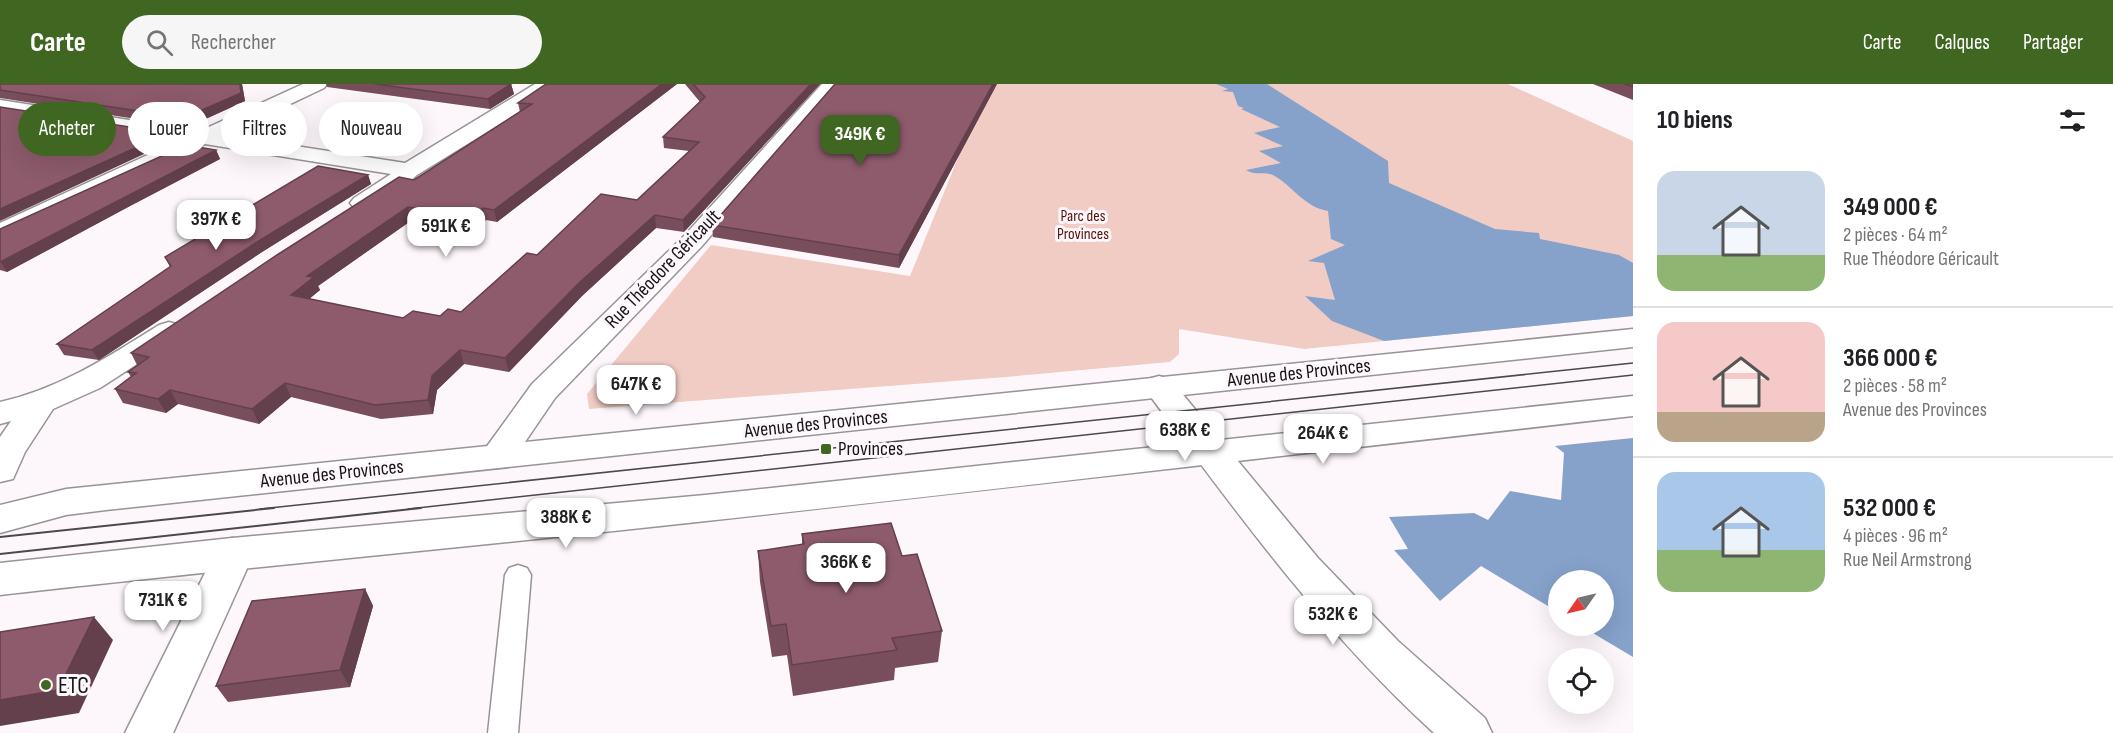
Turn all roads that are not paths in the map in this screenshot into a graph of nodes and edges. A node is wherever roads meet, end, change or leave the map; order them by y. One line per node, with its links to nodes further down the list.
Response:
1 (318, 84): 6 (street)
2 (832, 84): 19 (street, Rue Théodore Géricault)
3 (533, 87): 9 (street)
4 (0, 106): 5 (street)
5 (128, 127)
6 (209, 133)
7 (209, 140): 9 (street)
8 (160, 156): 11 (street)
9 (409, 170): 10 (street)
10 (342, 216)
11 (0, 232)
12 (191, 316): 15 (street)
13 (1633, 338): 14 (street, Avenue des Provinces)
14 (1159, 386): 18 (street); 19 (street, Avenue des Provinces)
15 (41, 402): 17 (street); 20 (street)
16 (1633, 406): 18 (street)
17 (0, 413)
18 (1210, 451): 22 (street); 27 (street)
19 (498, 456): 21 (street, Avenue des Provinces)
20 (0, 470)
21 (0, 519)
22 (232, 553): 24 (street); 25 (street)
23 (518, 575): 26 (lane)
24 (0, 579)
25 (149, 733)
26 (503, 733)
27 (1468, 733)

